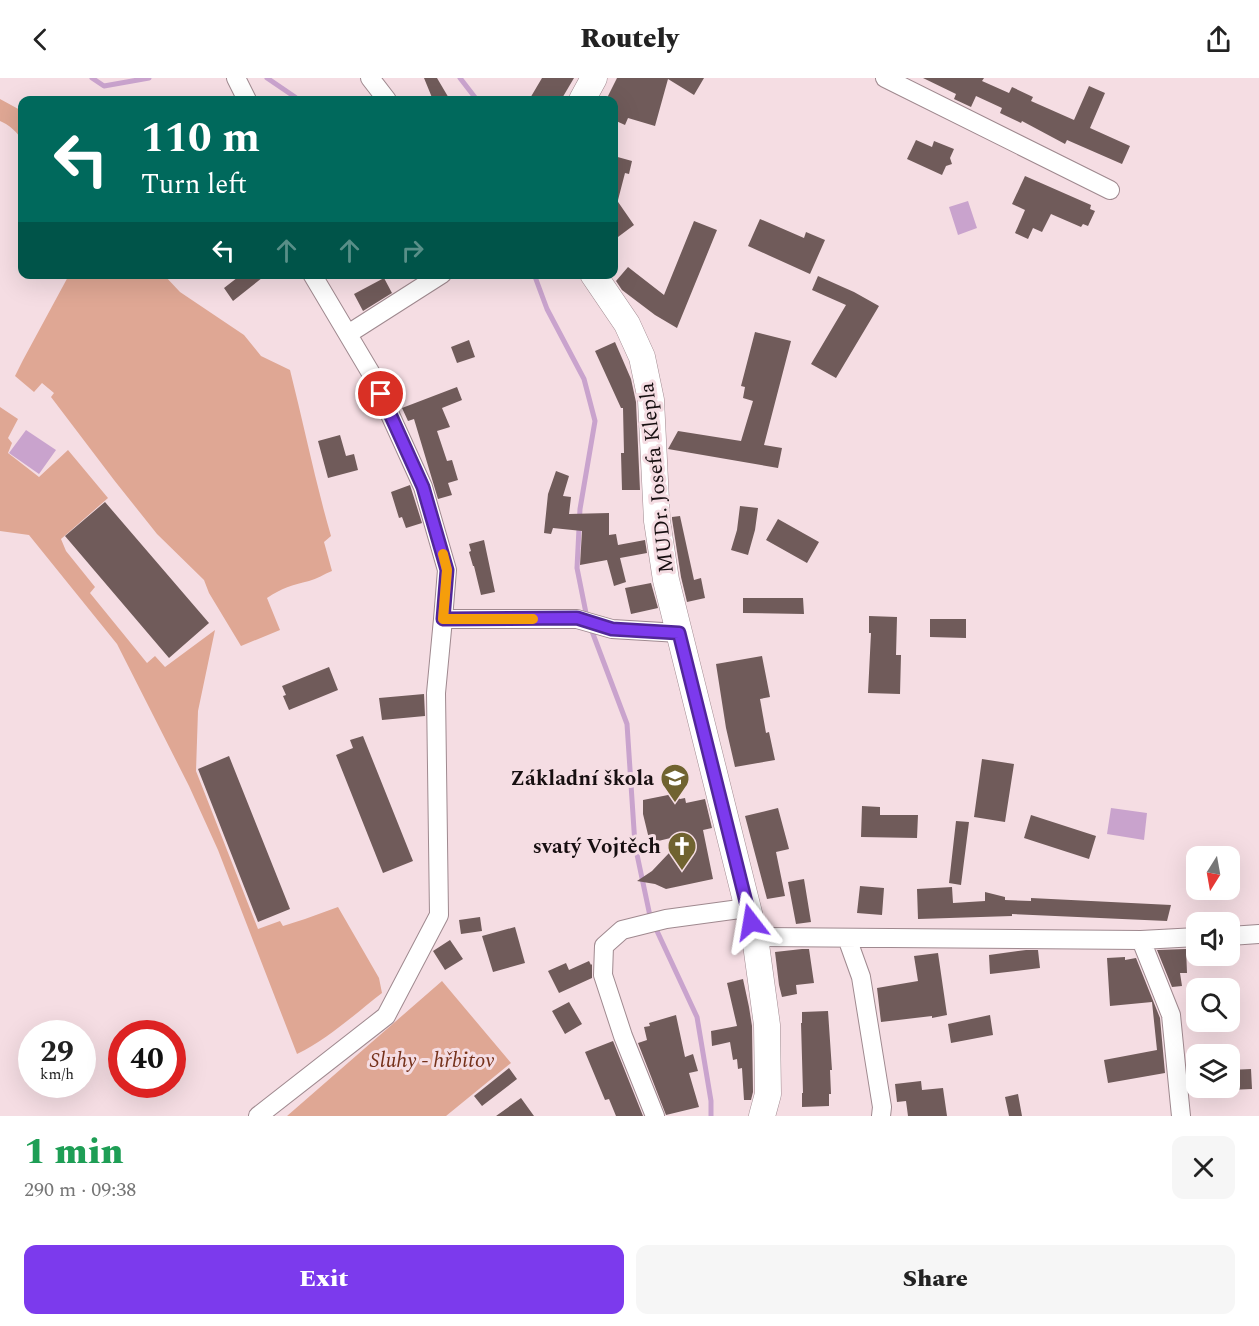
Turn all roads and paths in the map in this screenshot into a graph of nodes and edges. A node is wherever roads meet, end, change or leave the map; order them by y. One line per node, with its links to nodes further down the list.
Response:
1 (236, 78): 5 (street)
2 (370, 78): 6 (street)
3 (594, 78): 7 (street)
4 (885, 78): 8 (street)
5 (246, 96)
6 (384, 96)
7 (584, 96)
8 (1110, 190)
9 (315, 279): 12 (street)
10 (434, 279): 12 (street)
11 (596, 279): 14 (street, MUDr. Josefa Klepla)
12 (348, 334): 13 (street)
13 (443, 619): 14 (street); 22 (street)
14 (679, 633): 15 (street, MUDr. Josefa Klepla)
15 (747, 908): 18 (street, MUDr. Josefa Klepla); 23 (street)
16 (1259, 934): 17 (street)
17 (1240, 935)
18 (755, 937): 19 (street); 24 (street, MUDr. Josefa Klepla)
19 (847, 938): 21 (street); 25 (street)
20 (1186, 938): 21 (street)
21 (1141, 940): 26 (street)
22 (258, 1116)
23 (655, 1116)
24 (762, 1116)
25 (881, 1116)
26 (1181, 1116)

